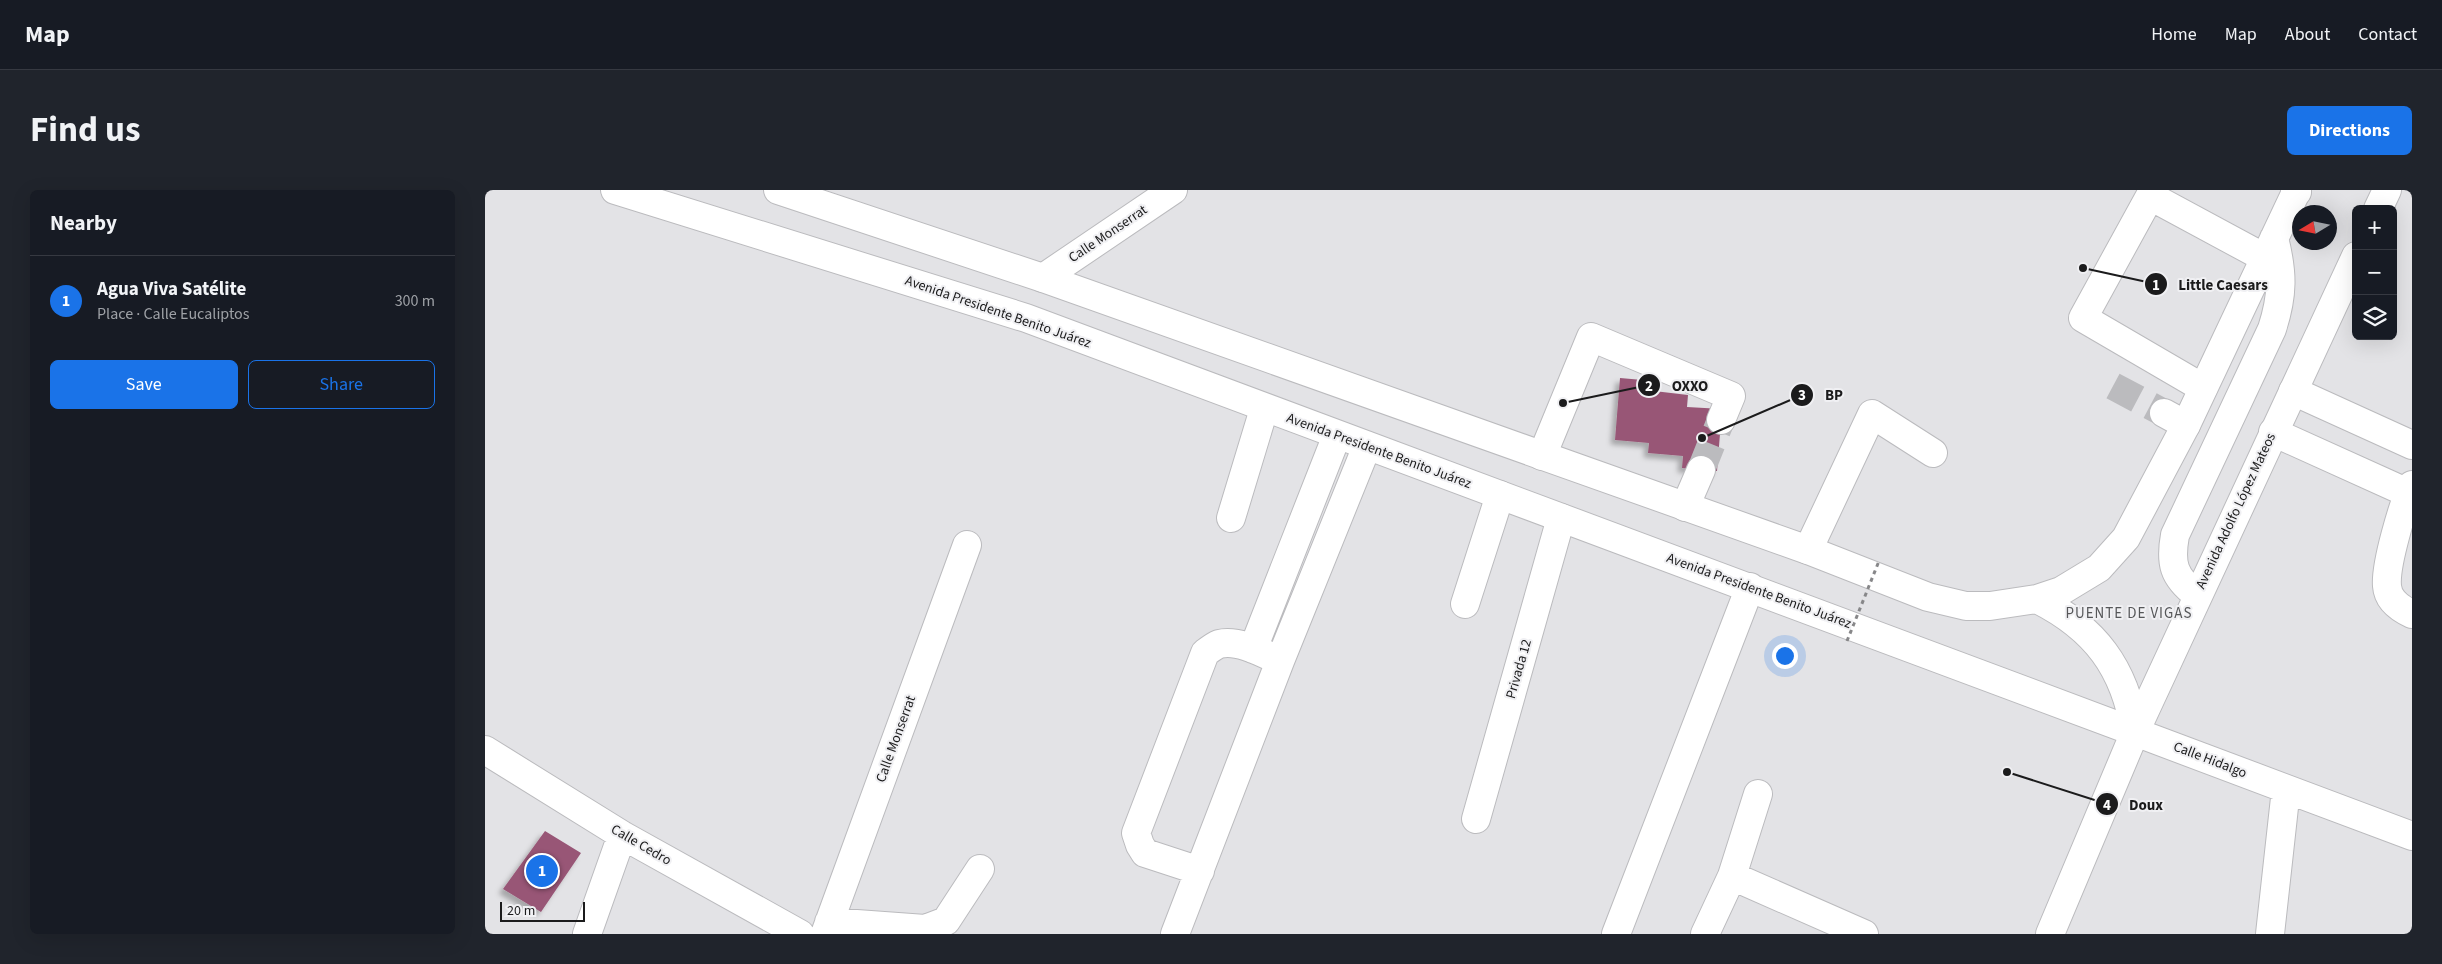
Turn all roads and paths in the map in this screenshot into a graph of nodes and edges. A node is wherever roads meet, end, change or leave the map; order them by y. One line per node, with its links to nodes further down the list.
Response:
1 (615, 190): 12 (main road, Avenida Presidente Benito Juárez)
2 (778, 190): 9 (main road)
3 (1173, 190): 9 (main road, Calle Monserrat)
4 (2387, 190): 6 (main road)
5 (2296, 191): 7 (main road)
6 (2380, 205)
7 (2269, 248): 10 (main road); 10 (main road); 30 (main road)
8 (2352, 265): 11 (main road, Avenida Adolfo López Mateos)
9 (1043, 278): 19 (main road)
10 (2203, 388): 31 (main road)
11 (2293, 391): 14 (main road, Avenida Adolfo López Mateos); 17 (main road)
12 (1264, 409): 15 (main road, Avenida Presidente Benito Juárez); 24 (main road)
13 (1721, 420): 19 (main road)
14 (2273, 432): 21 (main road); 30 (main road, Avenida Adolfo López Mateos)
15 (1337, 435): 16 (main road, Avenida Presidente Benito Juárez); 35 (main road)
16 (1367, 446): 22 (main road, Avenida Presidente Benito Juárez); 36 (main road)
17 (2412, 446)
18 (1933, 453): 27 (main road)
19 (1542, 456): 23 (main road)
20 (1701, 470): 23 (main road)
21 (2410, 489): 33 (main road)
22 (1500, 495): 25 (main road, Avenida Presidente Benito Juárez); 32 (main road)
23 (1685, 506): 27 (main road)
24 (1231, 518)
25 (1561, 518): 29 (main road, Avenida Presidente Benito Juárez); 41 (main road, Privada 12)
26 (967, 545): 47 (main road, Calle Monserrat)
27 (1808, 550): 31 (main road)
28 (1879, 561): 34 (path, bridge)
29 (1750, 587): 37 (main road, Avenida Presidente Benito Juárez); 51 (main road)
30 (2197, 595): 37 (main road, Avenida Adolfo López Mateos)
31 (2037, 599): 37 (main road)
32 (1465, 604)
33 (2412, 614)
34 (1847, 641)
35 (1253, 649): 36 (main road); 45 (main road)
36 (1280, 661): 45 (main road)
37 (2135, 732): 39 (main road, Calle Hidalgo); 54 (main road, Avenida Adolfo López Mateos)
38 (485, 750): 42 (main road, Calle Cedro)
39 (2286, 789): 43 (main road, Calle Hidalgo); 55 (main road)
40 (1758, 794): 46 (main road)
41 (1476, 819)
42 (621, 835): 48 (main road); 49 (main road, Calle Cedro)
43 (2412, 836)
44 (980, 869): 47 (main road)
45 (1200, 871): 50 (main road)
46 (1733, 876): 52 (main road); 53 (main road)
47 (827, 928)
48 (587, 934)
49 (800, 934)
50 (1175, 934)
51 (1616, 934)
52 (1705, 934)
53 (1864, 934)
54 (2050, 934)
55 (2270, 934)

